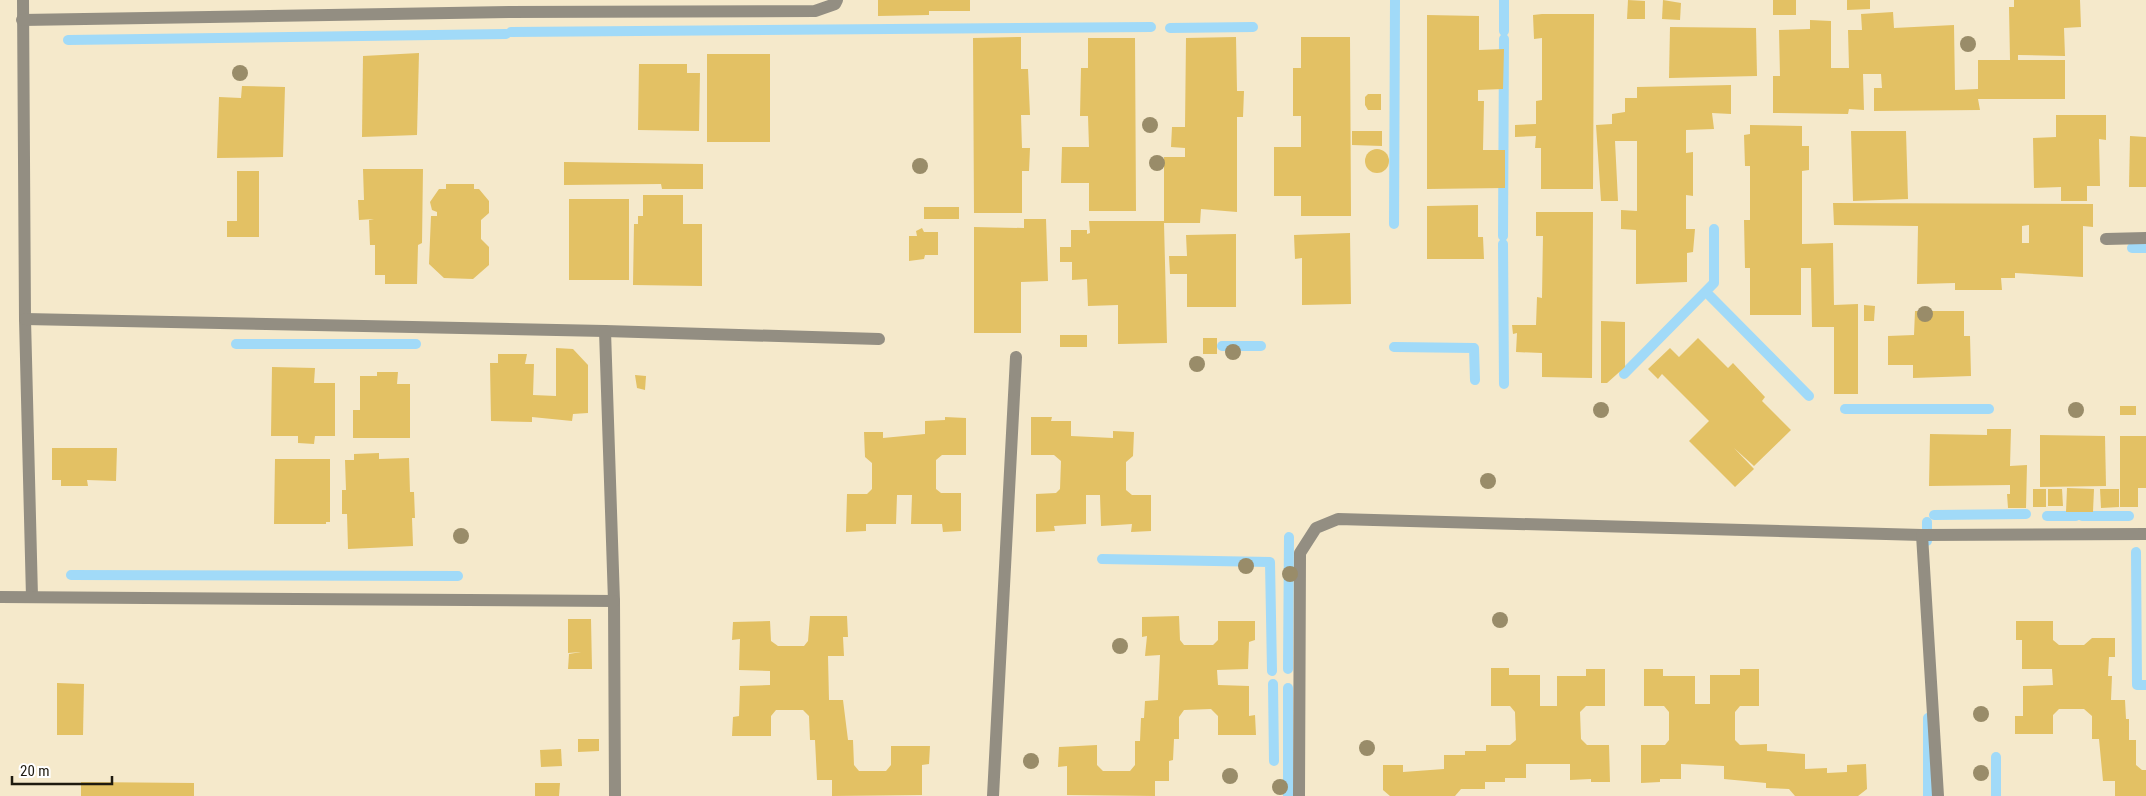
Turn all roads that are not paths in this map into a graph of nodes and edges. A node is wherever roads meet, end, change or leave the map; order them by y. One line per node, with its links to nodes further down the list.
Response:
1 (22, 0): 4 (street)
2 (837, 0): 3 (street)
3 (509, 6): 4 (street)
4 (22, 20): 7 (street)
5 (2146, 238): 6 (street)
6 (2106, 239)
7 (25, 319): 8 (street); 14 (street)
8 (605, 331): 9 (street); 15 (street)
9 (879, 340)
10 (1016, 357): 17 (street)
11 (2146, 534): 12 (street)
12 (1922, 535): 18 (street); 19 (street)
13 (0, 597): 14 (street)
14 (32, 597): 15 (street)
15 (614, 601): 16 (street)
16 (615, 796)
17 (993, 796)
18 (1299, 796)
19 (1938, 796)

